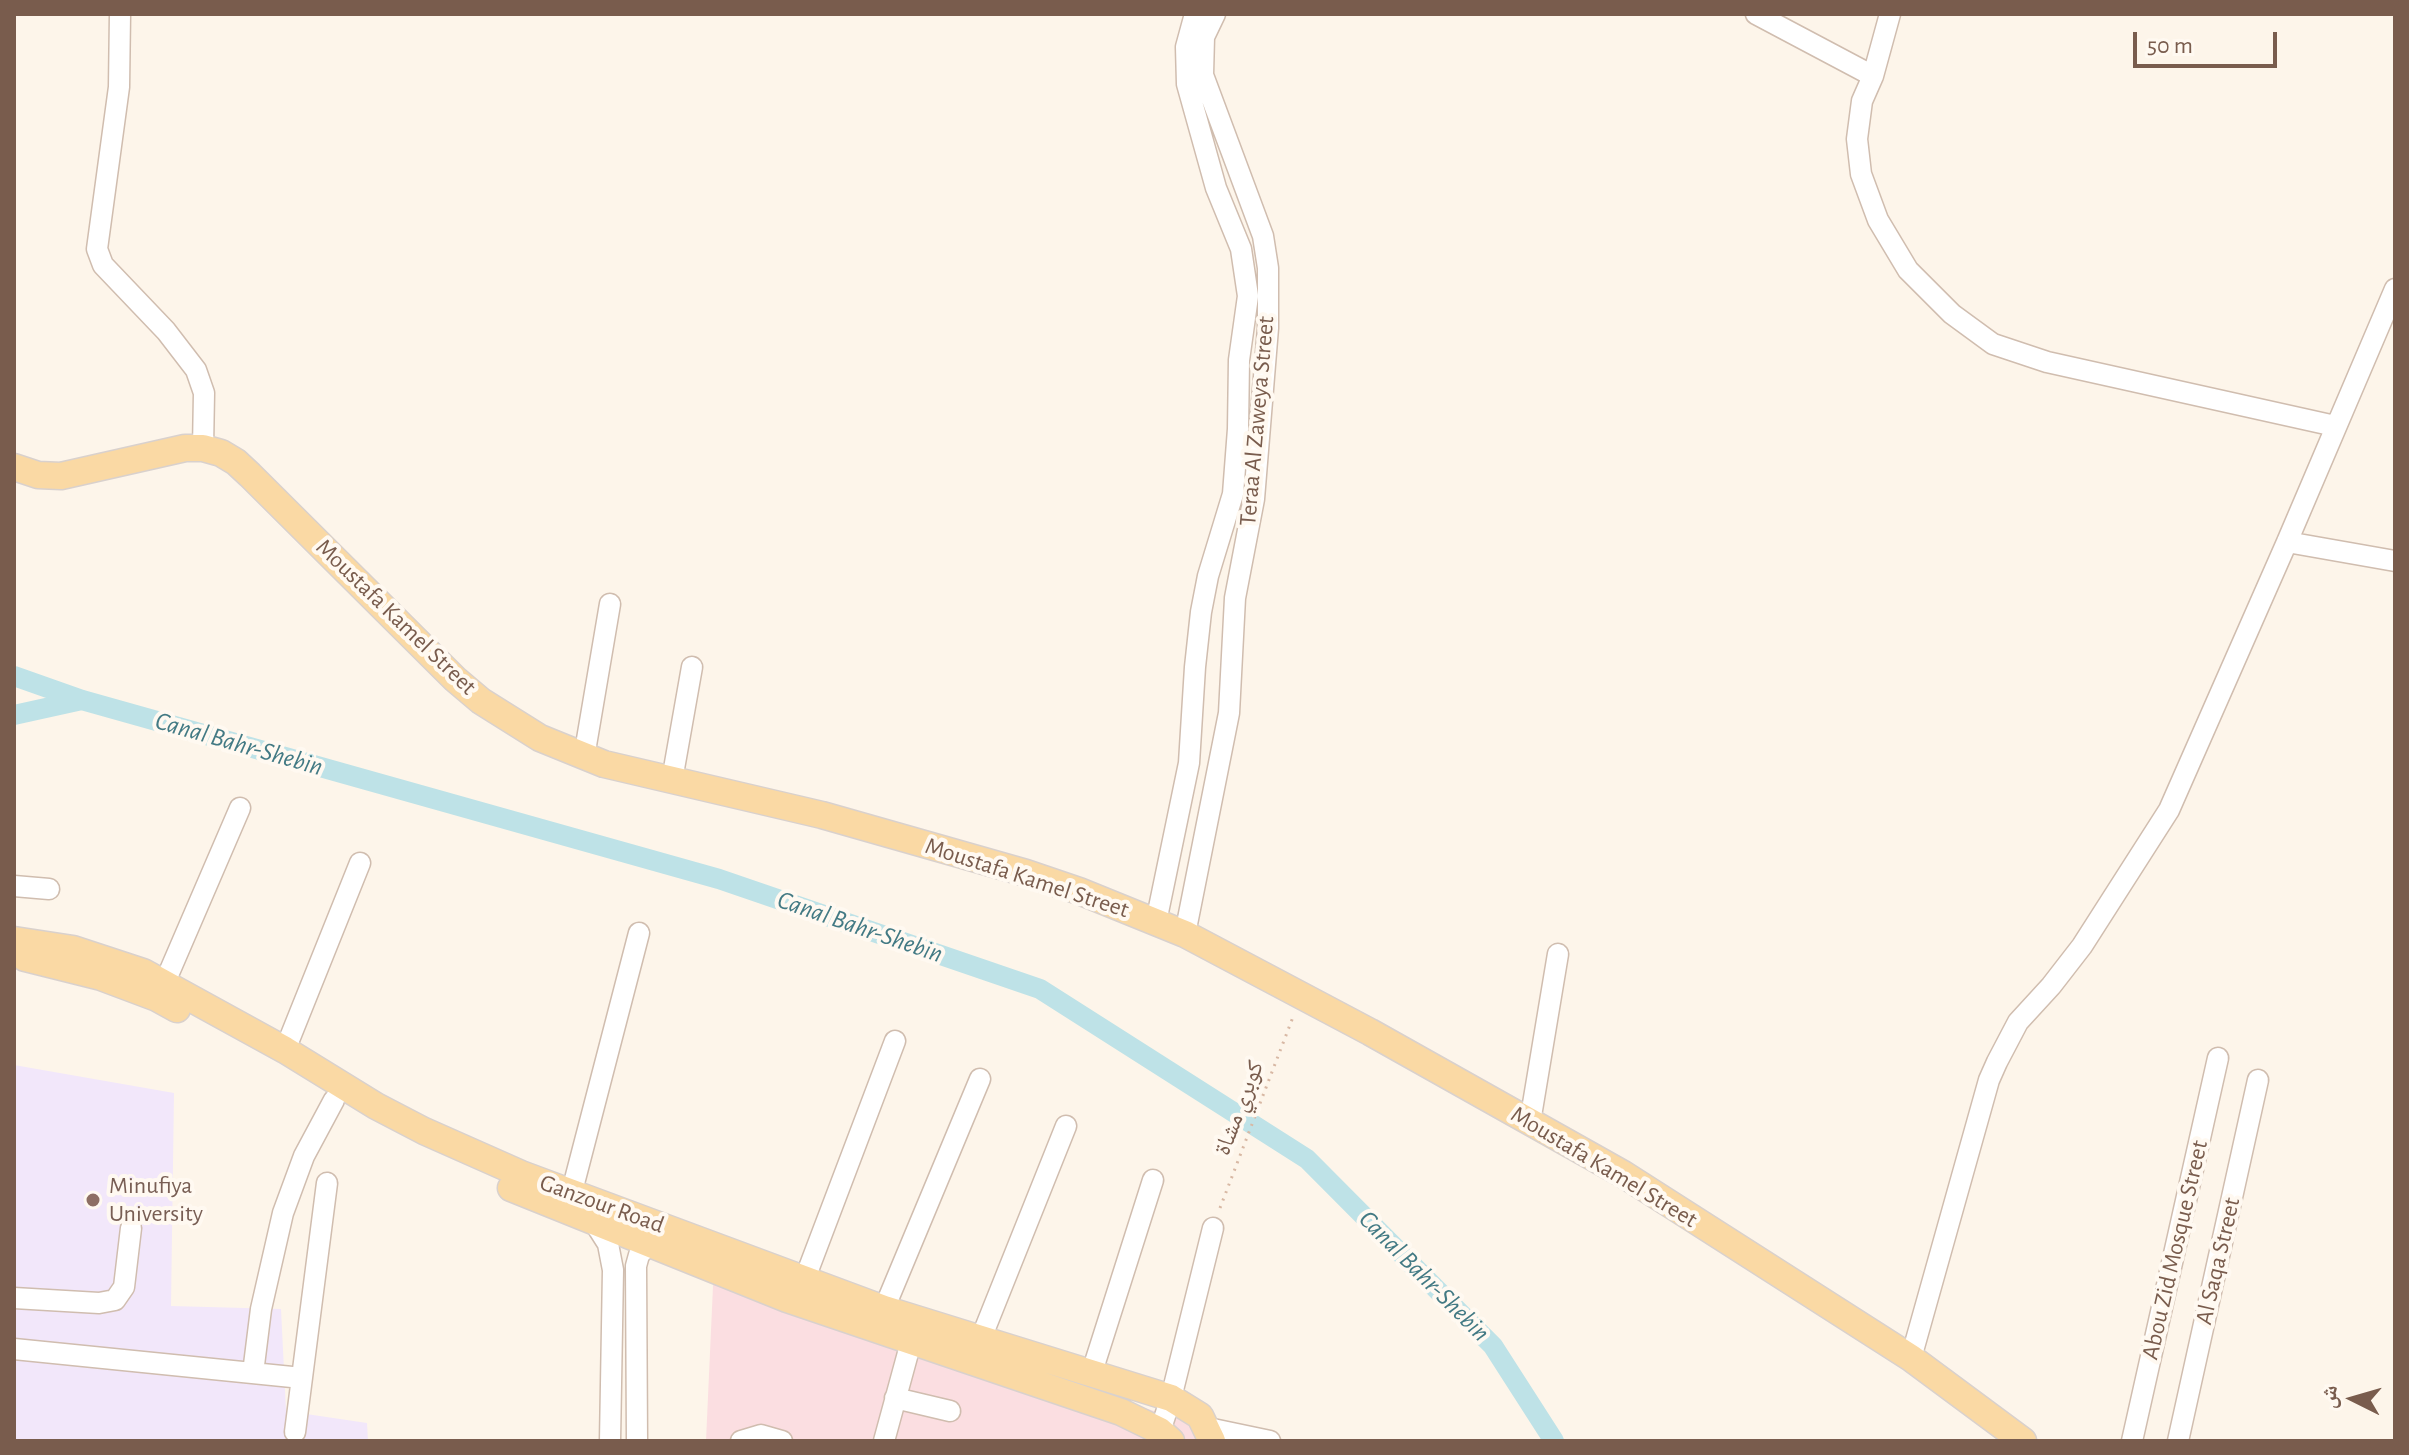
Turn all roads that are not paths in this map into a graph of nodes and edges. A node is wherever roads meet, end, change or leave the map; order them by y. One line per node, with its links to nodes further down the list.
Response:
1 (120, 14): 9 (street)
2 (1195, 14): 21 (street, Teraa Al Zaweya Street)
3 (1215, 14): 23 (street, Teraa Al Zaweya Street)
4 (1756, 14): 6 (street)
5 (1890, 14): 6 (street)
6 (1873, 76): 8 (street)
7 (2395, 289): 8 (street)
8 (2335, 426): 11 (street)
9 (203, 448): 10 (main road); 15 (main road, Moustafa Kamel Street)
10 (14, 467)
11 (2287, 542): 12 (street); 49 (street)
12 (2395, 561)
13 (610, 604): 15 (street)
14 (692, 667): 16 (street)
15 (584, 757): 16 (main road, Moustafa Kamel Street)
16 (672, 780): 21 (main road, Moustafa Kamel Street)
17 (240, 808): 27 (street)
18 (360, 863): 29 (street)
19 (14, 886): 20 (street)
20 (49, 889)
21 (1156, 922): 23 (main road, Moustafa Kamel Street)
22 (639, 933): 38 (street)
23 (1185, 934): 34 (main road, Moustafa Kamel Street)
24 (14, 940): 27 (main road, Ganzour Road)
25 (1558, 954): 34 (street)
26 (14, 956): 33 (main road, Ganzour Road)
27 (165, 982): 29 (main road, Ganzour Road)
28 (895, 1041): 43 (street)
29 (285, 1050): 38 (main road, Ganzour Road)
30 (2218, 1058): 66 (street, Abou Zid Mosque Street)
31 (980, 1079): 45 (street)
32 (2258, 1080): 67 (street, Al Saqa Street)
33 (334, 1100): 39 (main road, Ganzour Road); 50 (street)
34 (1530, 1122): 49 (main road, Moustafa Kamel Street)
35 (1066, 1126): 46 (street)
36 (1153, 1180): 51 (street)
37 (327, 1183): 52 (street)
38 (572, 1191): 43 (main road, Ganzour Road)
39 (594, 1222): 42 (main road, Ganzour Road); 59 (street)
40 (131, 1228): 44 (street)
41 (1213, 1228): 54 (street)
42 (649, 1244): 47 (main road, Ganzour Road); 60 (street)
43 (804, 1281): 45 (main road, Ganzour Road)
44 (14, 1298)
45 (884, 1309): 46 (main road, Ganzour Road)
46 (980, 1341): 51 (main road, Ganzour Road)
47 (911, 1342): 53 (street); 58 (main road, Ganzour Road)
48 (14, 1349): 50 (street)
49 (1911, 1358): 65 (main road, Moustafa Kamel Street)
50 (253, 1373): 52 (street)
51 (1091, 1375): 54 (main road, Ganzour Road)
52 (302, 1378): 56 (street)
53 (895, 1398): 55 (street); 63 (street)
54 (1171, 1398): 57 (main road, Ganzour Road); 58 (street)
55 (950, 1411)
56 (295, 1432)
57 (1210, 1434): 64 (street)
58 (1165, 1436)
59 (610, 1441)
60 (637, 1441)
61 (741, 1441): 62 (street)
62 (782, 1441)
63 (884, 1441)
64 (1270, 1441)
65 (2023, 1441)
66 (2132, 1441)
67 (2178, 1441)

